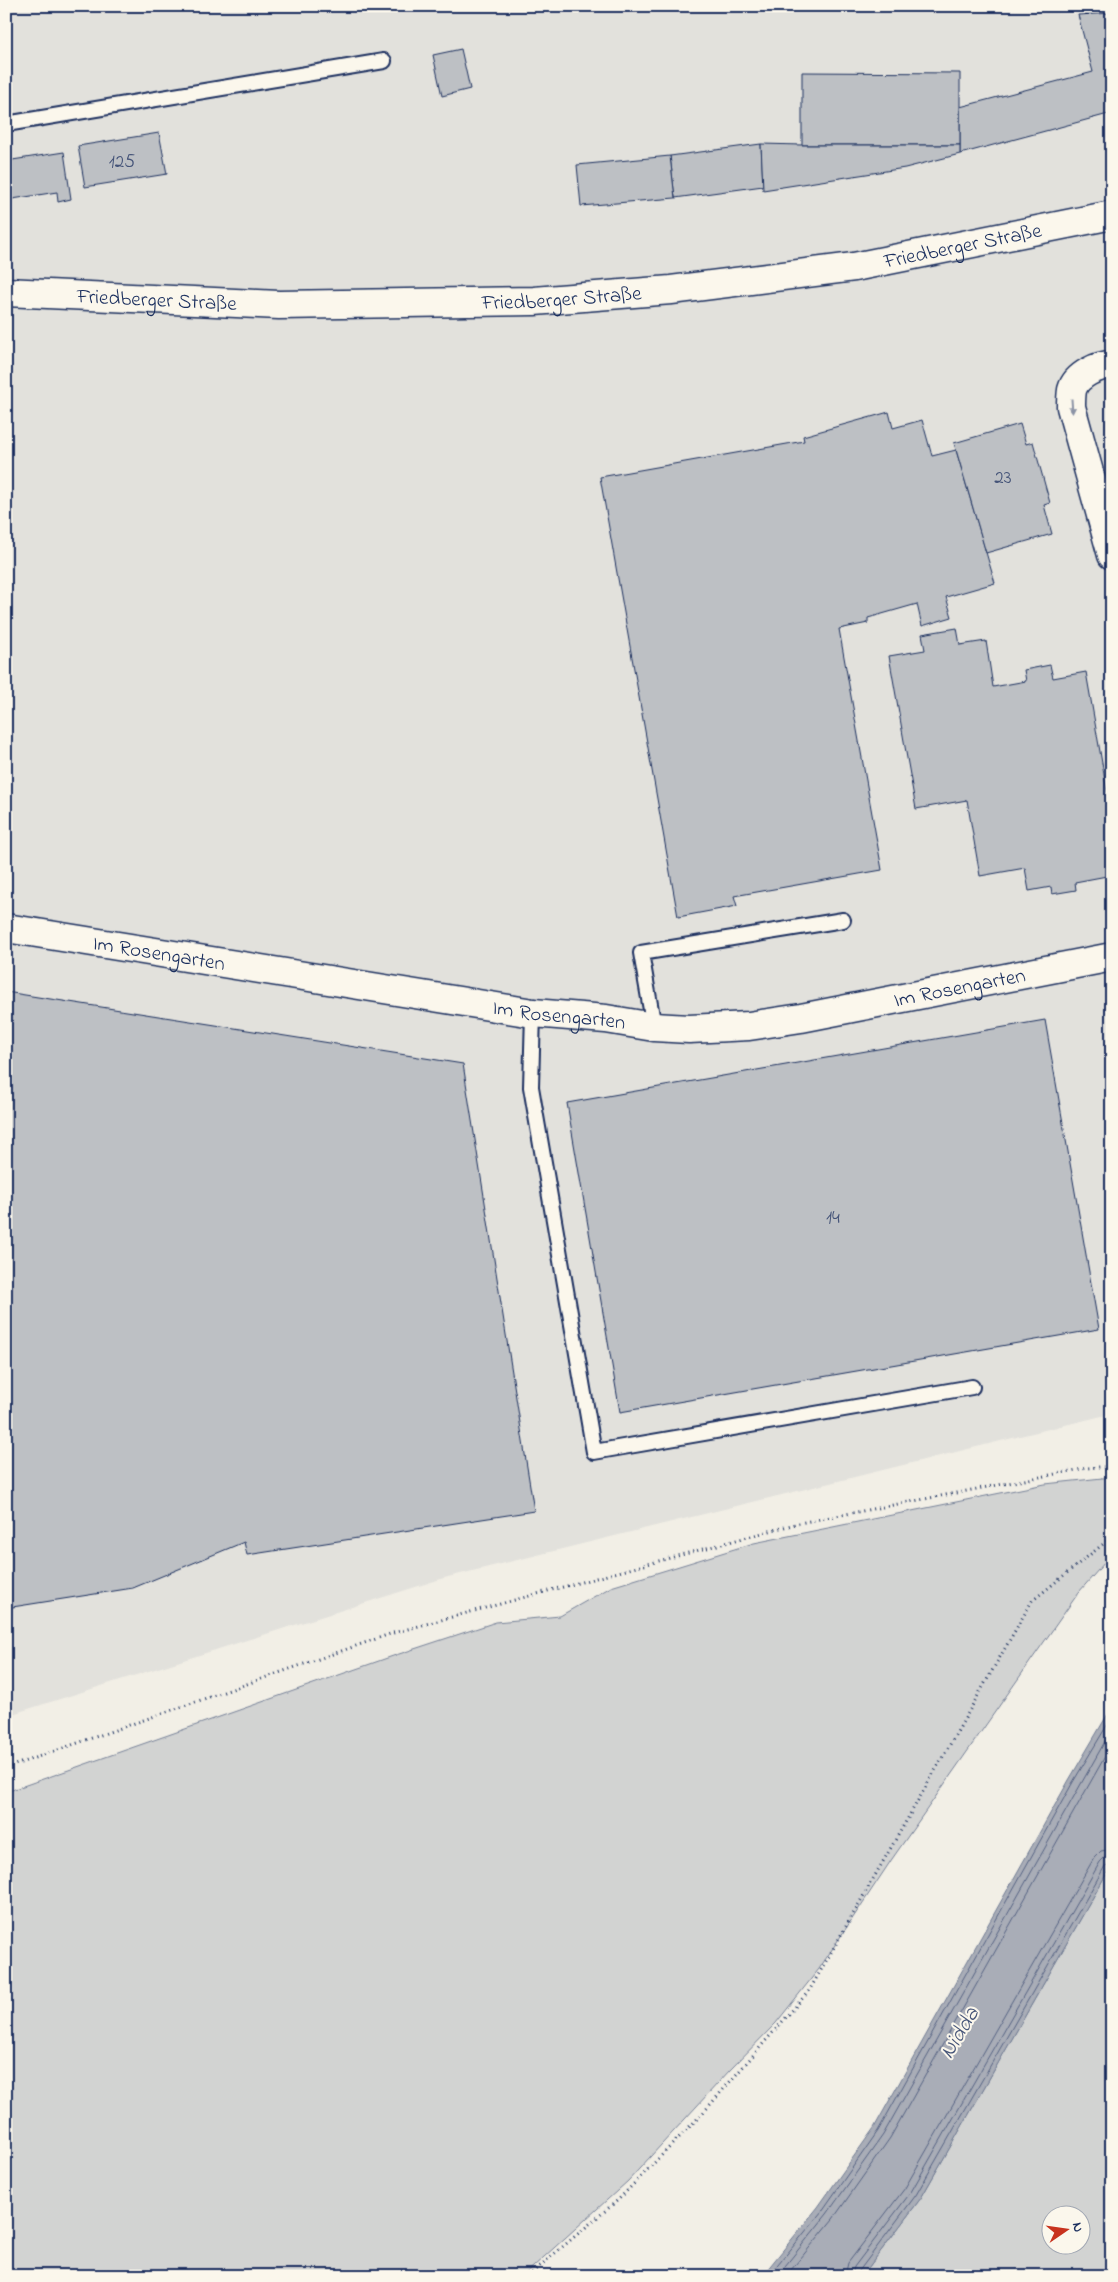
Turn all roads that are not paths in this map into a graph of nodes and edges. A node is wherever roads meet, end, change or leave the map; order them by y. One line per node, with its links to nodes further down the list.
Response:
1 (384, 61): 2 (lane)
2 (6, 124)
3 (1112, 215): 4 (street, Friedberger Straße)
4 (6, 292)
5 (1112, 365): 6 (street, one-way to 6)
6 (1112, 555)
7 (843, 920): 11 (lane)
8 (6, 928): 10 (street, Im Rosengarten)
9 (1112, 958): 11 (street, Im Rosengarten)
10 (533, 1013): 11 (street, Im Rosengarten); 12 (lane)
11 (654, 1027)
12 (972, 1387)

